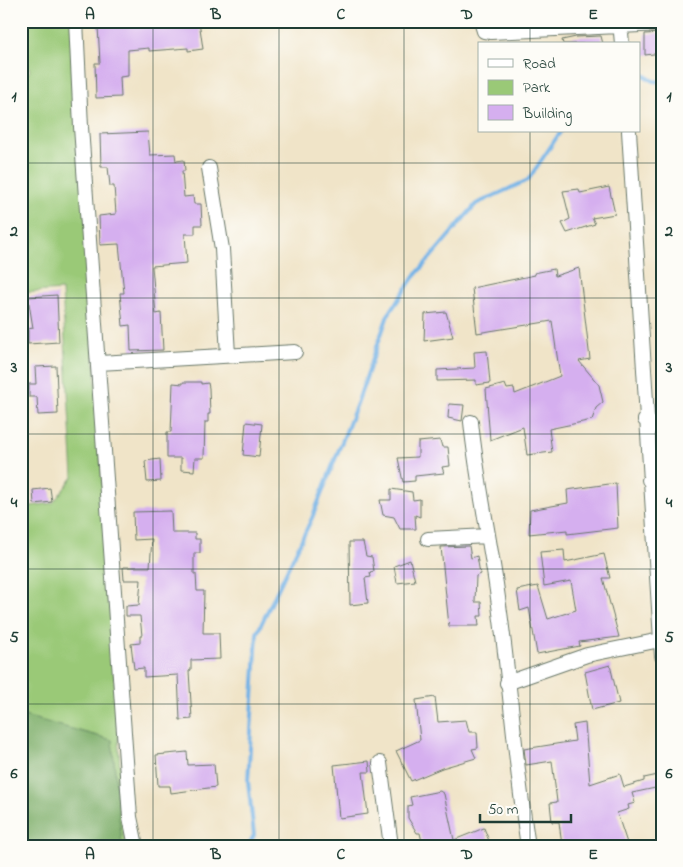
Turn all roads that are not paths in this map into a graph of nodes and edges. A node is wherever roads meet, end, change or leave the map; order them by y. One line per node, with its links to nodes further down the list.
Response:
1 (76, 21): 10 (street)
2 (481, 21): 3 (street)
3 (620, 24): 4 (street); 5 (street)
4 (662, 24)
5 (622, 42)
6 (629, 132): 11 (street)
7 (209, 168): 9 (street)
8 (295, 352): 9 (street)
9 (228, 355): 10 (street)
10 (99, 362): 22 (street)
11 (645, 420): 13 (street); 15 (street)
12 (471, 422): 16 (street)
13 (662, 429)
14 (662, 466): 15 (street)
15 (649, 480): 18 (street)
16 (488, 536): 17 (street); 20 (street)
17 (428, 539)
18 (660, 640): 19 (street); 20 (street)
19 (662, 656)
20 (507, 682): 24 (street)
21 (380, 763): 23 (street)
22 (136, 846)
23 (391, 846)
24 (528, 846)

